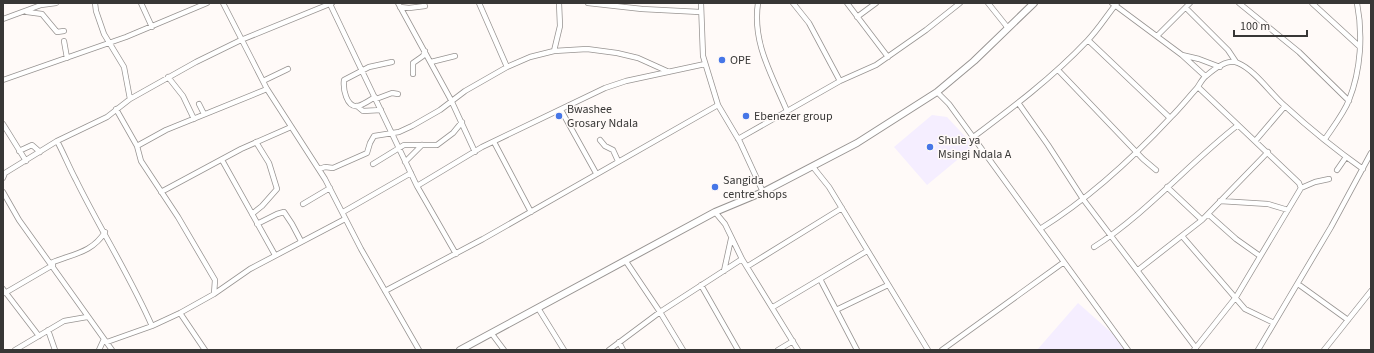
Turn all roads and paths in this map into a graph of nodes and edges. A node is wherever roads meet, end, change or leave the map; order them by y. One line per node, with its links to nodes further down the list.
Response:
1 (56, 3): 22 (street)
2 (95, 3): 40 (street)
3 (141, 3): 33 (street)
4 (207, 3): 33 (street)
5 (223, 3): 37 (street)
6 (479, 3): 52 (street)
7 (559, 3): 43 (street)
8 (588, 3): 28 (street)
9 (643, 3): 28 (street)
10 (701, 3): 30 (street)
11 (758, 3): 80 (street)
12 (793, 3): 63 (street)
13 (847, 3): 31 (street)
14 (876, 3): 31 (street)
15 (960, 3): 46 (street)
16 (988, 3): 34 (street)
17 (1034, 3): 34 (street)
18 (1190, 3): 27 (street)
19 (1239, 3): 71 (street)
20 (1312, 3): 41 (street)
21 (1357, 3): 41 (street)
22 (41, 4): 29 (street)
23 (331, 4): 37 (street); 55 (street)
24 (1115, 4): 36 (street); 38 (street)
25 (399, 5): 26 (street); 42 (street)
26 (425, 6)
27 (1186, 8): 36 (street); 50 (street)
28 (642, 9): 30 (street)
29 (25, 11): 32 (street); 35 (street)
30 (700, 12): 51 (street)
31 (857, 17): 46 (street)
32 (3, 19)
33 (152, 26): 40 (street)
34 (1008, 28): 66 (street)
35 (64, 30)
36 (1156, 36): 44 (street)
37 (241, 40): 60 (street); 62 (street)
38 (1088, 40): 56 (street); 82 (street)
39 (64, 41): 47 (street)
40 (108, 43): 47 (street); 69 (street)
41 (1360, 47): 71 (street)
42 (425, 51): 49 (street); 58 (street)
43 (554, 51): 52 (street); 57 (street)
44 (1182, 55): 53 (street); 59 (street)
45 (455, 56): 49 (street)
46 (888, 57): 63 (street)
47 (67, 58): 61 (street)
48 (392, 62): 55 (street)
49 (431, 62): 70 (street)
50 (1236, 62): 53 (street); 76 (street)
51 (705, 64): 57 (street); 74 (street)
52 (507, 67): 70 (street)
53 (1220, 67): 59 (street)
54 (288, 69): 62 (street)
55 (362, 70): 68 (street); 75 (street)
56 (1058, 70): 73 (street); 103 (street)
57 (669, 72): 79 (street)
58 (413, 74)
59 (1205, 76): 64 (street)
60 (168, 77): 69 (street); 83 (street)
61 (3, 80)
62 (263, 81): 65 (street)
63 (840, 81): 80 (street)
64 (1198, 87): 82 (street); 86 (street)
65 (267, 89): 81 (street); 87 (street)
66 (937, 92): 89 (street); 112 (street)
67 (398, 94): 68 (street)
68 (375, 98): 75 (street); 78 (street)
69 (130, 99): 77 (street)
70 (451, 100): 84 (street); 88 (street)
71 (1349, 101): 91 (street)
72 (199, 104): 81 (street)
73 (1019, 104): 89 (street); 128 (street)
74 (718, 105): 90 (street); 109 (street)
75 (357, 106): 78 (street)
76 (1285, 106): 91 (street); 93 (street)
77 (116, 109): 94 (street); 98 (street)
78 (381, 110): 88 (street)
79 (561, 110): 96 (street); 118 (street)
80 (787, 111): 90 (street)
81 (204, 114): 83 (street)
82 (1170, 118): 103 (street)
83 (194, 119): 98 (street)
84 (462, 122): 97 (street); 102 (street)
85 (3, 124): 100 (street)
86 (1238, 124): 93 (street); 122 (street)
87 (291, 127): 95 (street); 113 (street)
88 (391, 132): 99 (street); 113 (street)
89 (972, 138): 141 (street)
90 (738, 139): 127 (street)
91 (1325, 139): 106 (street)
92 (600, 140): 109 (street)
93 (1256, 140): 104 (street)
94 (57, 141): 101 (street); 142 (street)
95 (256, 142): 107 (street); 136 (street)
96 (494, 142): 102 (street); 134 (street)
97 (422, 145): 99 (street); 110 (street)
98 (137, 146): 126 (street)
99 (398, 148): 110 (street); 111 (street)
100 (19, 151): 101 (street); 108 (street)
101 (40, 152): 108 (street)
102 (474, 152): 121 (street)
103 (1138, 152): 115 (street); 128 (street)
104 (1268, 152): 124 (street); 129 (street)
105 (1371, 153): 114 (street)
106 (1346, 157): 114 (street); 116 (street)
107 (222, 160): 126 (street); 136 (street)
108 (26, 161): 119 (street)
109 (618, 161): 118 (street)
110 (405, 162): 117 (street)
111 (374, 164)
112 (813, 167): 127 (street); 131 (street)
113 (319, 169): 123 (street)
114 (1363, 169): 160 (street)
115 (1156, 170)
116 (1337, 170)
117 (411, 173): 121 (street); 133 (street)
118 (596, 173): 134 (street)
119 (4, 175)
120 (1329, 179): 124 (street)
121 (417, 186): 149 (street)
122 (1167, 187): 139 (street); 143 (street)
123 (330, 188): 130 (street); 133 (street)
124 (1301, 188): 132 (street)
125 (3, 192): 155 (street)
126 (161, 192): 166 (street)
127 (763, 192): 135 (street)
128 (1083, 199): 141 (street); 143 (street)
129 (1220, 201): 132 (street); 137 (street)
130 (303, 204)
131 (842, 208): 148 (street); 156 (street)
132 (1288, 210): 151 (street)
133 (343, 212): 138 (street)
134 (531, 212): 149 (street)
135 (715, 212): 145 (street); 153 (street)
136 (252, 214): 140 (street)
137 (1208, 214): 139 (street); 151 (street)
138 (345, 219): 146 (street); 163 (street)
139 (1202, 220): 144 (street)
140 (257, 224): 146 (street); 150 (street)
141 (1040, 229): 154 (street)
142 (104, 232): 155 (street); 176 (street)
143 (1111, 236): 147 (street); 157 (street)
144 (1182, 236): 157 (street); 167 (street)
145 (731, 238): 152 (street); 158 (street)
146 (301, 241): 150 (street)
147 (1094, 247)
148 (867, 252): 159 (street); 162 (street)
149 (456, 254): 163 (street)
150 (275, 255): 166 (street)
151 (1260, 256): 167 (street)
152 (742, 259): 156 (street); 158 (street)
153 (625, 260): 169 (street); 171 (street)
154 (1064, 262): 201 (street); 202 (street)
155 (52, 264): 165 (street); 173 (street)
156 (748, 266): 168 (street)
157 (1138, 270): 183 (street)
158 (724, 271): 161 (street)
159 (820, 280): 168 (street); 170 (street)
160 (1298, 284): 174 (street); 175 (street)
161 (701, 285): 171 (street); 196 (street)
162 (888, 285): 170 (street); 200 (street)
163 (385, 290): 189 (street)
164 (1371, 291): 174 (street)
165 (4, 292): 179 (street)
166 (214, 294): 172 (street)
167 (1236, 297): 175 (street); 183 (street)
168 (773, 307): 181 (street)
169 (538, 308): 178 (street); 192 (street)
170 (836, 310): 199 (street)
171 (660, 312): 182 (street); 195 (street)
172 (180, 313): 176 (street); 188 (street)
173 (88, 316): 177 (street); 180 (street)
174 (1348, 320): 204 (street)
175 (1274, 323): 203 (street)
176 (152, 326): 180 (street)
177 (48, 330): 179 (street); 185 (street)
178 (492, 334): 190 (street); 191 (street)
179 (39, 336): 184 (street)
180 (105, 340): 186 (street); 187 (street)
181 (793, 341): 197 (street); 198 (street)
182 (619, 342): 193 (street); 194 (street)
183 (1195, 349)
184 (15, 350)
185 (55, 350)
186 (99, 350)
187 (112, 350)
188 (205, 350)
189 (419, 350)
190 (460, 350)
191 (504, 350)
192 (564, 350)
193 (609, 350)
194 (624, 350)
195 (682, 350)
196 (738, 350)
197 (778, 350)
198 (798, 350)
199 (857, 350)
200 (928, 350)
201 (942, 350)
202 (1128, 350)
203 (1258, 350)
204 (1324, 350)

